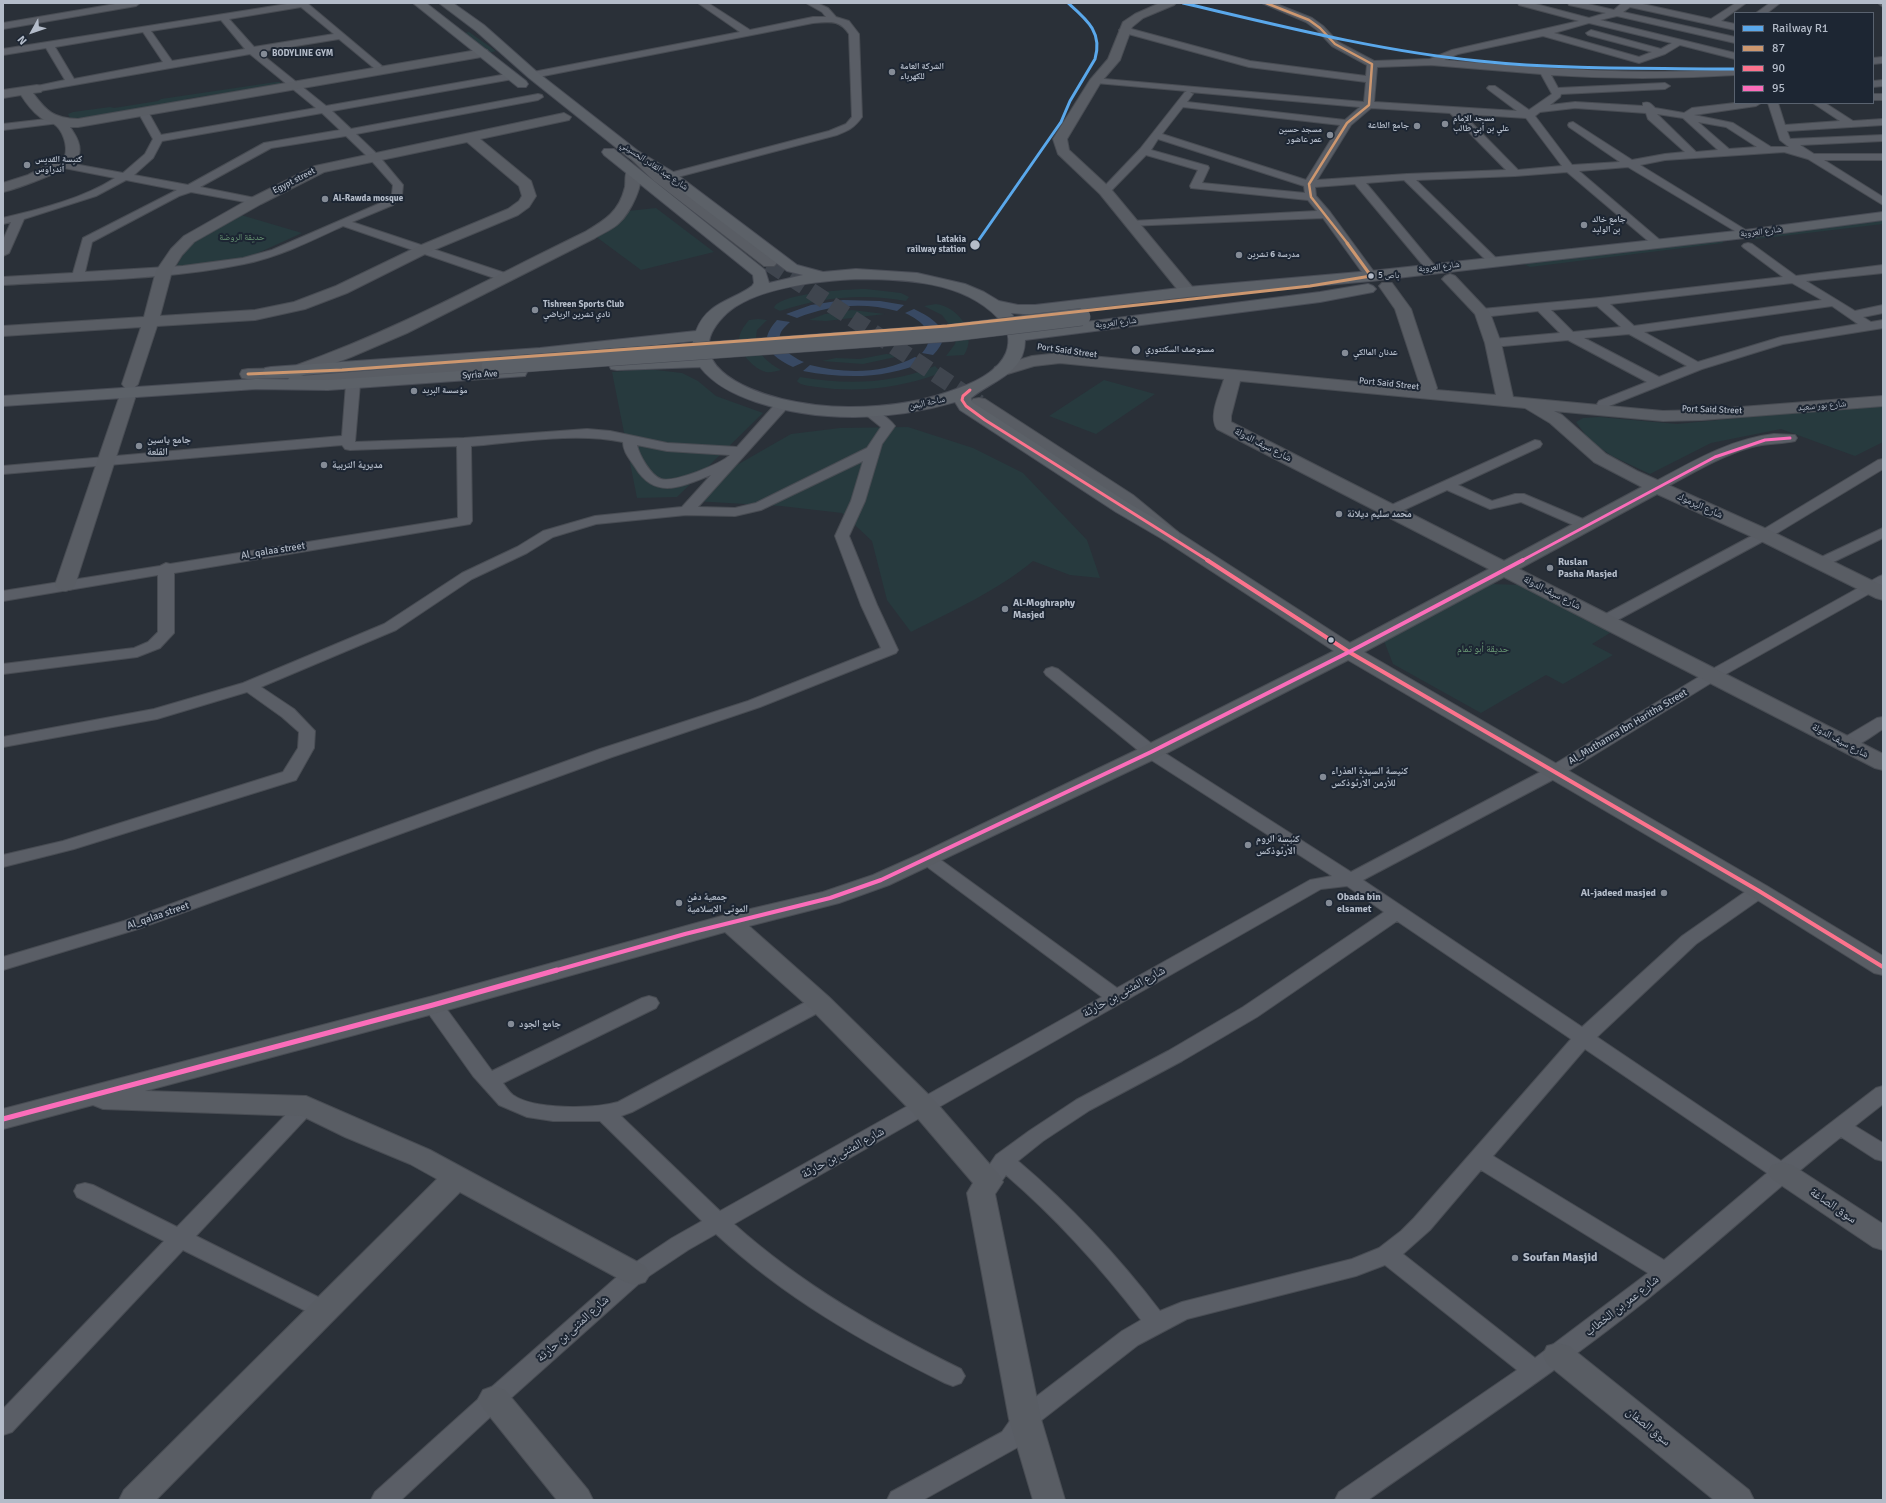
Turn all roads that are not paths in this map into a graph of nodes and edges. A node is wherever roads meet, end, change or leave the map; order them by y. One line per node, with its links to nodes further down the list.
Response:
1 (136, 3): 17 (street)
2 (303, 3): 21 (street); 38 (street)
3 (419, 3): 26 (main road)
4 (445, 3): 23 (main road, شارع عبد القادر الحسيني)
5 (702, 3): 35 (street)
6 (810, 3): 22 (street)
7 (1170, 3): 33 (street)
8 (1266, 3): 51 (street)
9 (1522, 3): 18 (street)
10 (1572, 3): 14 (street)
11 (1628, 3): 19 (street); 20 (street)
12 (1742, 3): 25 (street)
13 (1776, 3): 16 (street)
14 (1585, 6): 18 (street); 19 (street)
15 (1687, 6): 20 (street)
16 (1762, 12)
17 (81, 13): 28 (street); 39 (street)
18 (1561, 14): 24 (street)
19 (1614, 14): 24 (street); 27 (street)
20 (1676, 14): 25 (street); 27 (street)
21 (223, 17): 32 (street); 44 (street)
22 (833, 19): 35 (street); 114 (street)
23 (469, 20): 26 (main road); 31 (main road, شارع عبد القادر الحسيني)
24 (1588, 21): 29 (street); 42 (street)
25 (1713, 22): 30 (street)
26 (446, 23): 34 (main road)
27 (1659, 24): 40 (street)
28 (3, 26)
29 (1568, 27): 37 (street); 47 (street)
30 (1734, 27)
31 (480, 28): 34 (main road); 56 (main road, شارع عبد القادر الحسيني)
32 (146, 30): 39 (street); 50 (street)
33 (1124, 30): 59 (street); 60 (street)
34 (458, 32): 45 (main road)
35 (747, 32): 56 (street)
36 (1734, 32): 40 (street)
37 (1543, 33): 47 (street); 49 (street)
38 (341, 36): 44 (street); 52 (street)
39 (104, 37): 43 (street)
40 (1724, 37): 41 (street)
41 (1734, 40)
42 (1679, 41): 47 (street); 48 (street)
43 (49, 45): 46 (street); 62 (street)
44 (252, 51): 50 (street); 63 (street)
45 (480, 51): 52 (street); 58 (main road); 63 (street)
46 (3, 52)
47 (1662, 52)
48 (1734, 56)
49 (1431, 62): 51 (street); 53 (street)
50 (169, 64): 62 (street)
51 (1372, 64): 60 (street)
52 (377, 66): 63 (street)
53 (1544, 71): 57 (street); 69 (street)
54 (1734, 72): 55 (street)
55 (1722, 73): 57 (street); 61 (street)
56 (533, 75): 104 (main road, شارع عبد القادر الحسيني)
57 (1683, 75): 64 (street)
58 (513, 76): 71 (main road); 77 (street)
59 (1096, 80): 66 (street); 122 (street)
60 (1371, 80): 76 (street)
61 (1734, 80)
62 (71, 82): 65 (street)
63 (292, 83): 77 (street); 80 (street); 81 (street)
64 (1631, 87): 69 (street); 78 (street)
65 (40, 88): 68 (street); 80 (street)
66 (1191, 88): 72 (street); 76 (street)
67 (1492, 88): 82 (street)
68 (24, 91): 70 (street); 83 (street)
69 (1555, 91): 82 (street)
70 (3, 94)
71 (538, 97): 85 (main road); 94 (street)
72 (1182, 104): 88 (street); 95 (street)
73 (1748, 104): 84 (street)
74 (1773, 104): 93 (street)
75 (1820, 104): 89 (street)
76 (1369, 105): 79 (street); 88 (street)
77 (325, 110): 94 (street); 98 (street)
78 (1651, 110): 82 (street); 84 (street); 105 (street)
79 (1454, 111): 82 (street); 113 (street)
80 (56, 112): 81 (street); 83 (street); 92 (street); 110 (street)
81 (143, 112): 98 (street)
82 (1533, 112): 111 (street)
83 (43, 115): 86 (street)
84 (1686, 116): 101 (street); 103 (street)
85 (564, 117): 91 (main road); 96 (street, Egypt street)
86 (3, 121)
87 (1883, 122): 89 (street)
88 (1346, 123): 119 (street)
89 (1851, 124): 93 (street)
90 (1572, 125): 109 (street)
91 (576, 126)
92 (3, 127)
93 (1781, 128): 99 (street)
94 (350, 132): 106 (street); 121 (street)
95 (1155, 135): 102 (street); 119 (street)
96 (470, 138): 106 (street, Egypt street); 137 (street)
97 (1883, 138): 99 (street)
98 (158, 139): 116 (street)
99 (1788, 142): 107 (street)
100 (599, 145): 112 (main road, شارع عبد القادر الحسيني)
101 (1768, 150): 103 (street); 107 (street)
102 (1144, 151): 122 (street); 124 (street)
103 (1727, 152): 105 (street)
104 (633, 154): 114 (main road, شارع عبد القادر الحسيني); 140 (street)
105 (1694, 155): 109 (street)
106 (374, 157): 125 (street, Egypt street); 132 (street)
107 (1812, 157): 108 (street); 126 (street)
108 (1883, 157)
109 (1630, 164): 111 (street); 135 (street)
110 (53, 167): 116 (street); 118 (street); 120 (street)
111 (1569, 168): 113 (street); 136 (street)
112 (633, 172): 140 (main road, شارع عبد القادر الحسيني); 148 (street)
113 (1515, 173): 115 (street)
114 (670, 176): 141 (main road, شارع عبد القادر الحسيني)
115 (1407, 177): 117 (street); 139 (street)
116 (124, 178): 118 (street); 121 (street)
117 (1358, 181): 119 (street); 142 (street)
118 (112, 184): 123 (street); 130 (street)
119 (1309, 184): 124 (street)
120 (3, 188)
121 (189, 189): 123 (street); 125 (street)
122 (1105, 191): 133 (street)
123 (175, 194): 127 (street); 146 (street)
124 (1311, 197): 128 (street)
125 (256, 201): 127 (street, Egypt street)
126 (1883, 202)
127 (243, 208): 144 (street, Egypt street)
128 (1326, 214): 133 (street); 147 (street)
129 (1883, 216): 135 (main road, شارع العروبة)
130 (19, 217): 131 (street); 138 (street)
131 (3, 221)
132 (342, 222): 137 (street); 144 (street)
133 (1132, 224): 153 (street)
134 (1883, 228): 135 (main road, شارع العروبة)
135 (1747, 240): 136 (main road, شارع العروبة); 149 (main road, شارع العروبة); 150 (street)
136 (1657, 243): 139 (main road, شارع العروبة)
137 (425, 249): 148 (street); 163 (street)
138 (3, 253)
139 (1493, 261): 142 (main road, شارع العروبة)
140 (765, 268): 141 (main road); 154 (main road)
141 (792, 268): 145 (main road, شارع عبد القادر الحسيني)
142 (1431, 268): 147 (main road, شارع العروبة)
143 (1883, 269): 150 (street)
144 (164, 271): 146 (street); 163 (street, Egypt street)
145 (836, 275): 154 (main road); 157 (main road)
146 (78, 276): 151 (street)
147 (1371, 276): 153 (main road, شارع العروبة); 161 (main road)
148 (504, 277): 175 (street)
149 (1450, 279): 152 (main road, شارع العروبة); 160 (street)
150 (1795, 280): 155 (street); 156 (street)
151 (3, 281)
152 (1388, 286): 161 (main road); 170 (main road, شارع العروبة); 182 (street)
153 (1188, 292): 157 (main road, شارع العروبة)
154 (752, 293): 168 (main road)
155 (1600, 302): 158 (street); 166 (street)
156 (1834, 302): 162 (street); 166 (street)
157 (994, 305): 170 (main road)
158 (1542, 307): 160 (street); 169 (street)
159 (1883, 309): 162 (street)
160 (1482, 313): 171 (street)
161 (1080, 314): 172 (main road, bridge)
162 (1853, 315): 165 (street)
163 (151, 322): 167 (street); 181 (street, Egypt street)
164 (1883, 324): 165 (street)
165 (1870, 327): 174 (street)
166 (1631, 330): 169 (street); 174 (street)
167 (3, 331)
168 (701, 335): 173 (main road); 175 (main road)
169 (1569, 335): 171 (street); 179 (street)
170 (1017, 340): 176 (main road, ساحة اليمن); 182 (street, Port Said Street)
171 (1493, 343): 185 (street)
172 (490, 362): 178 (street)
173 (704, 362): 180 (main road, Syria Ave); 188 (main road, ساحة اليمن)
174 (1698, 366): 179 (street)
175 (303, 369): 178 (main road)
176 (1001, 371): 177 (street); 184 (main road, ساحة اليمن)
177 (1233, 375): 189 (street); 205 (street, شارع سيف الدولة)
178 (252, 379): 180 (main road, Syria Ave); 181 (main road)
179 (1658, 382): 190 (street)
180 (353, 384): 195 (street)
181 (129, 388): 183 (main road); 187 (main road); 200 (street, Egypt street)
182 (1429, 388): 185 (street, Port Said Street)
183 (3, 392)
184 (975, 396): 191 (main road, ساحة اليمن); 217 (street)
185 (1505, 396): 190 (street, Port Said Street)
186 (1883, 400): 192 (street, شارع بور سعيد)
187 (3, 401)
188 (783, 404): 191 (main road, ساحة اليمن); 199 (street)
189 (1527, 404): 192 (street); 204 (street, شارع اليرموك)
190 (1604, 404): 192 (street, Port Said Street)
191 (868, 411): 198 (street)
192 (1762, 411)
193 (1790, 438): 204 (street)
194 (630, 439): 196 (street); 199 (street); 199 (street)
195 (348, 440): 196 (street); 200 (street)
196 (464, 442): 211 (street, Al_qalaa street)
197 (1535, 444): 203 (street)
198 (874, 450): 206 (street); 234 (street, Al_qalaa street)
199 (737, 456): 206 (street)
200 (106, 460): 202 (street); 213 (street, Egypt street)
201 (1883, 463): 209 (street)
202 (3, 470)
203 (1446, 485): 205 (street); 207 (street)
204 (1656, 487): 207 (street); 209 (street, شارع اليرموك)
205 (1390, 511): 212 (street, شارع سيف الدولة)
206 (686, 512): 221 (street)
207 (1585, 525): 212 (street)
208 (1883, 532): 210 (street)
209 (1764, 535): 210 (street, شارع اليرموك); 216 (street)
210 (1820, 564): 214 (street, شارع اليرموك)
211 (166, 568): 213 (street, Al_qalaa street); 218 (street)
212 (1504, 569): 216 (street, شارع سيف الدولة); 217 (street)
213 (65, 585): 215 (street, Al_qalaa street)
214 (1878, 587): 220 (street, Al_Muthanna Ibn Haritha Street)
215 (3, 596)
216 (1606, 620): 220 (street, شارع سيف الدولة)
217 (1349, 652): 225 (street); 227 (street)
218 (3, 669)
219 (1052, 672): 225 (street)
220 (1713, 675): 224 (street, شارع سيف الدولة); 227 (street, Al_Muthanna Ibn Haritha Street)
221 (249, 686): 223 (street); 229 (street)
222 (1883, 722): 224 (street)
223 (3, 742)
224 (1846, 744): 226 (street, شارع سيف الدولة)
225 (1151, 752): 228 (street); 230 (street)
226 (1883, 763)
227 (1554, 772): 230 (street, Al_Muthanna Ibn Haritha Street); 231 (street)
228 (928, 859): 233 (street); 236 (street)
229 (3, 861)
230 (1350, 880): 232 (street); 236 (street, شارع المثنى بن حارثة)
231 (1759, 891): 235 (street); 240 (street)
232 (1397, 912): 240 (street); 252 (street)
233 (729, 922): 238 (street); 239 (street)
234 (3, 964)
235 (1883, 967)
236 (1115, 997): 246 (street, شارع المثنى بن حارثة)
237 (649, 1003): 241 (street)
238 (820, 1003): 246 (street); 247 (street)
239 (433, 1005): 241 (street); 243 (street)
240 (1583, 1038): 251 (street); 253 (street)
241 (489, 1081): 247 (street)
242 (1883, 1094): 249 (street, شارع عمر بن الخطاب)
243 (78, 1099): 244 (street); 245 (street); 248 (street)
244 (3, 1106)
245 (306, 1106): 254 (street); 257 (street)
246 (924, 1107): 252 (street); 256 (street, شارع المثنى بن حارثة)
247 (605, 1113): 256 (street)
248 (3, 1119)
249 (1840, 1127): 250 (street); 253 (street, شارع عمر بن الخطاب)
250 (1883, 1154)
251 (1479, 1158): 259 (street); 260 (street)
252 (996, 1171): 263 (street); 267 (street)
253 (1782, 1172): 258 (street, سوق الصاغة); 260 (street, شارع عمر بن الخطاب)
254 (457, 1177): 261 (street); 262 (street)
255 (85, 1191): 257 (street)
256 (719, 1222): 261 (street, شارع المثنى بن حارثة); 265 (street)
257 (179, 1238): 262 (street); 268 (street)
258 (1883, 1239)
259 (1386, 1254): 263 (street); 264 (street)
260 (1665, 1272): 264 (street, شارع عمر بن الخطاب)
261 (635, 1274): 266 (street, شارع المثنى بن حارثة)
262 (324, 1310): 269 (street)
263 (1156, 1323): 267 (street)
264 (1547, 1363): 274 (street, شارع عمر بن الخطاب); 275 (street, سوق الصفان)
265 (953, 1376)
266 (494, 1399): 270 (street, شارع المثنى بن حارثة); 271 (street)
267 (1025, 1419): 272 (street); 273 (street)
268 (3, 1425)
269 (135, 1500)
270 (384, 1500)
271 (577, 1500)
272 (900, 1500)
273 (1049, 1500)
274 (1348, 1500)
275 (1738, 1500)

